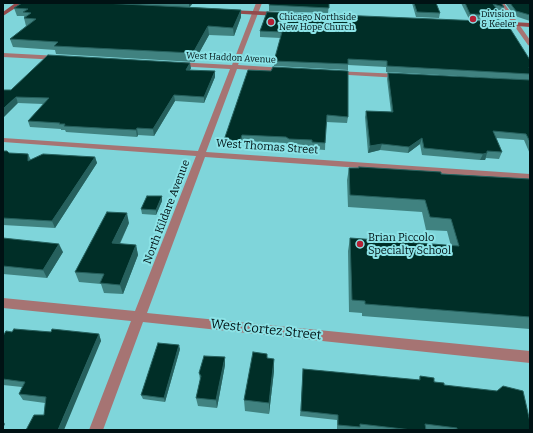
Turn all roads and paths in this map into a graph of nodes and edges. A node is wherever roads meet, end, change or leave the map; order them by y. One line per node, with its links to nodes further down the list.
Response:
1 (14, 3): 2 (main road)
2 (19, 3): 5 (main road); 8 (main road)
3 (259, 3): 7 (street, North Kildare Avenue)
4 (501, 3): 11 (street)
5 (44, 4)
6 (222, 12): 7 (main road)
7 (256, 13): 9 (main road); 17 (street, North Kildare Avenue)
8 (3, 14)
9 (283, 14)
10 (486, 23): 11 (main road)
11 (516, 24): 12 (main road); 13 (street)
12 (530, 25)
13 (530, 44)
14 (3, 55): 15 (street)
15 (66, 59)
16 (167, 64): 17 (street, West Haddon Avenue)
17 (235, 68): 18 (street, West Haddon Avenue); 22 (street, North Kildare Avenue)
18 (295, 71)
19 (327, 72): 20 (street)
20 (405, 76)
21 (3, 140): 22 (street, West Thomas Street)
22 (202, 154): 23 (street, West Thomas Street); 25 (street, North Kildare Avenue)
23 (530, 177)
24 (3, 303): 25 (street, West Cortez Street)
25 (140, 317): 26 (street, West Cortez Street); 27 (street, North Kildare Avenue)
26 (530, 357)
27 (96, 430)

